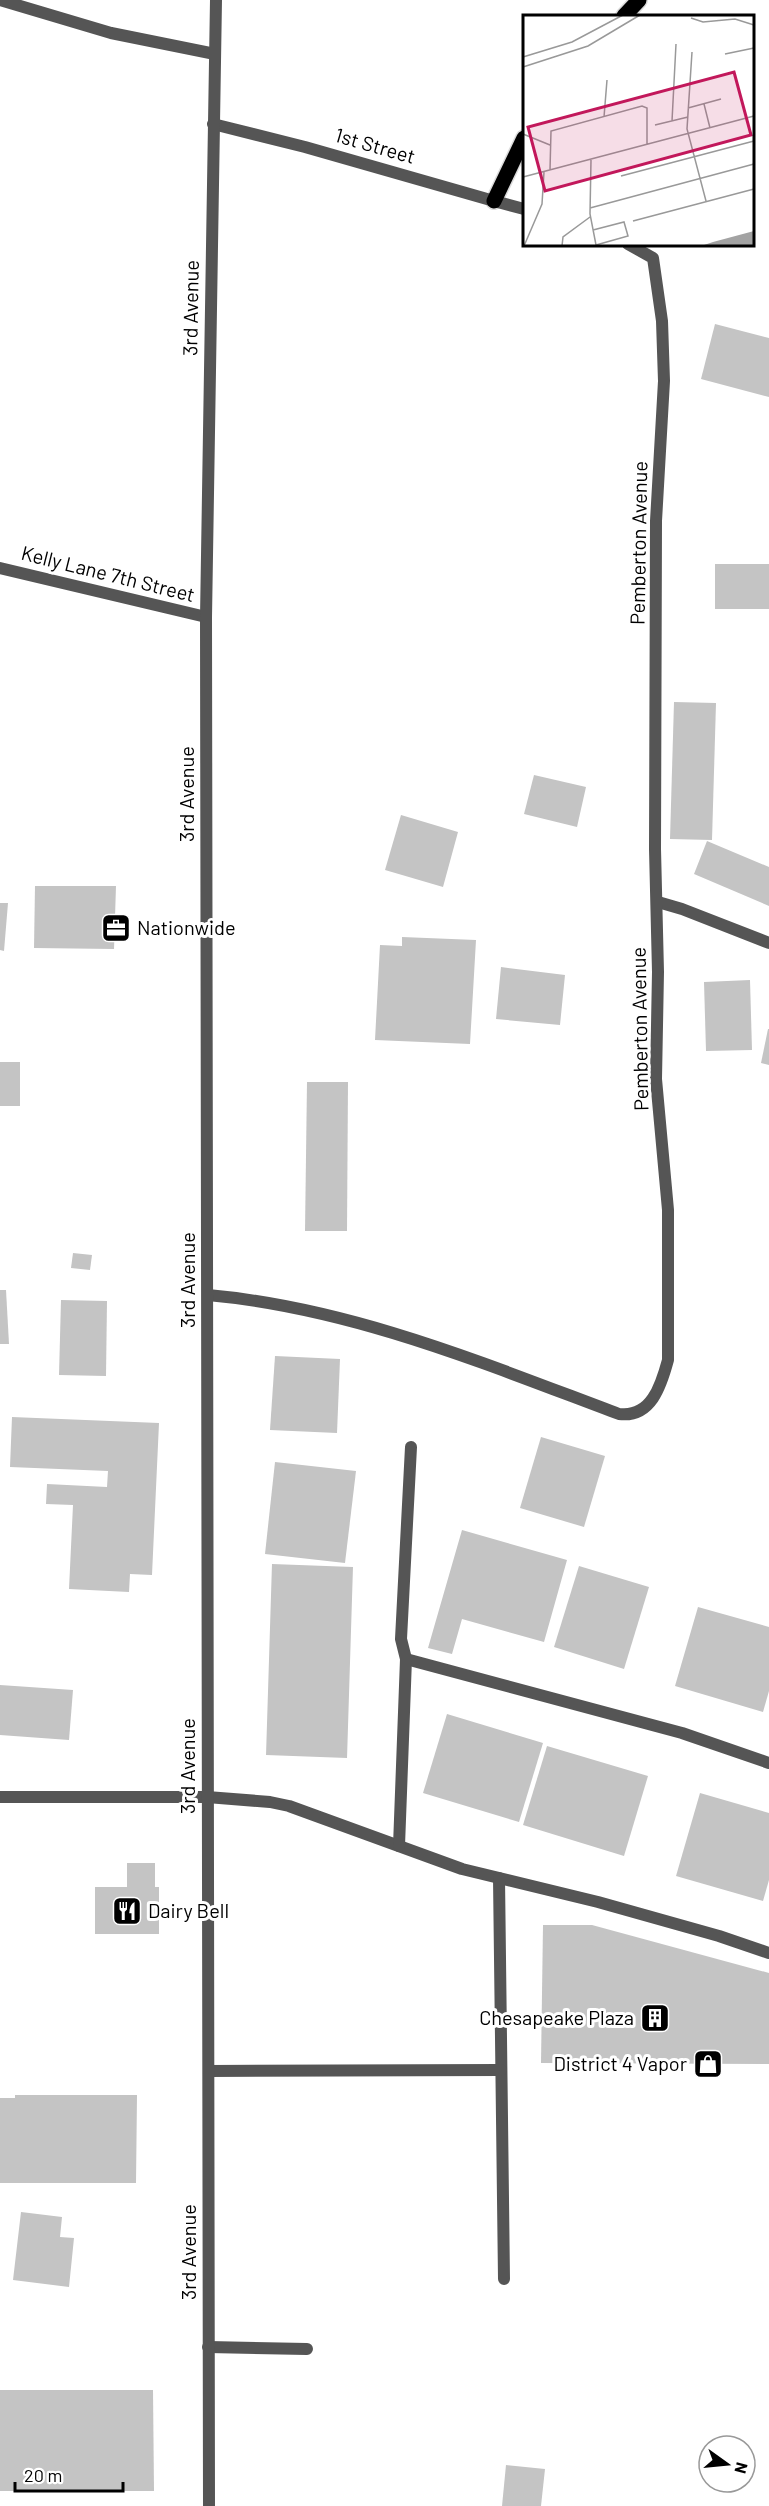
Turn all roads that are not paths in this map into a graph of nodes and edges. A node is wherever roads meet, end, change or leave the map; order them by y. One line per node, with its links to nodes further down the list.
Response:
1 (0, 0): 5 (street)
2 (216, 0): 5 (street, 3rd Avenue)
3 (639, 0): 4 (main road)
4 (625, 15)
5 (215, 54): 6 (street, 3rd Avenue)
6 (213, 124): 8 (street, 1st Street); 12 (street, 3rd Avenue)
7 (523, 142): 8 (main road)
8 (494, 201): 9 (street, 1st Street)
9 (523, 208)
10 (632, 246): 13 (street, Pemberton Avenue)
11 (0, 567): 12 (street, Kelly Lane 7th Street)
12 (206, 618): 15 (street, 3rd Avenue)
13 (658, 902): 14 (street); 15 (street, Pemberton Avenue)
14 (769, 943)
15 (208, 1295): 20 (street, 3rd Avenue)
16 (411, 1447): 17 (street)
17 (406, 1659): 18 (street); 21 (street)
18 (769, 1763)
19 (0, 1797): 20 (street)
20 (207, 1797): 21 (street); 25 (street, 3rd Avenue)
21 (399, 1846): 22 (street)
22 (499, 1878): 23 (street); 24 (street)
23 (769, 1953)
24 (501, 2070): 25 (street); 26 (street)
25 (209, 2071): 27 (street, 3rd Avenue)
26 (504, 2279)
27 (208, 2347): 28 (street); 29 (street, 3rd Avenue)
28 (307, 2349)
29 (208, 2506)

